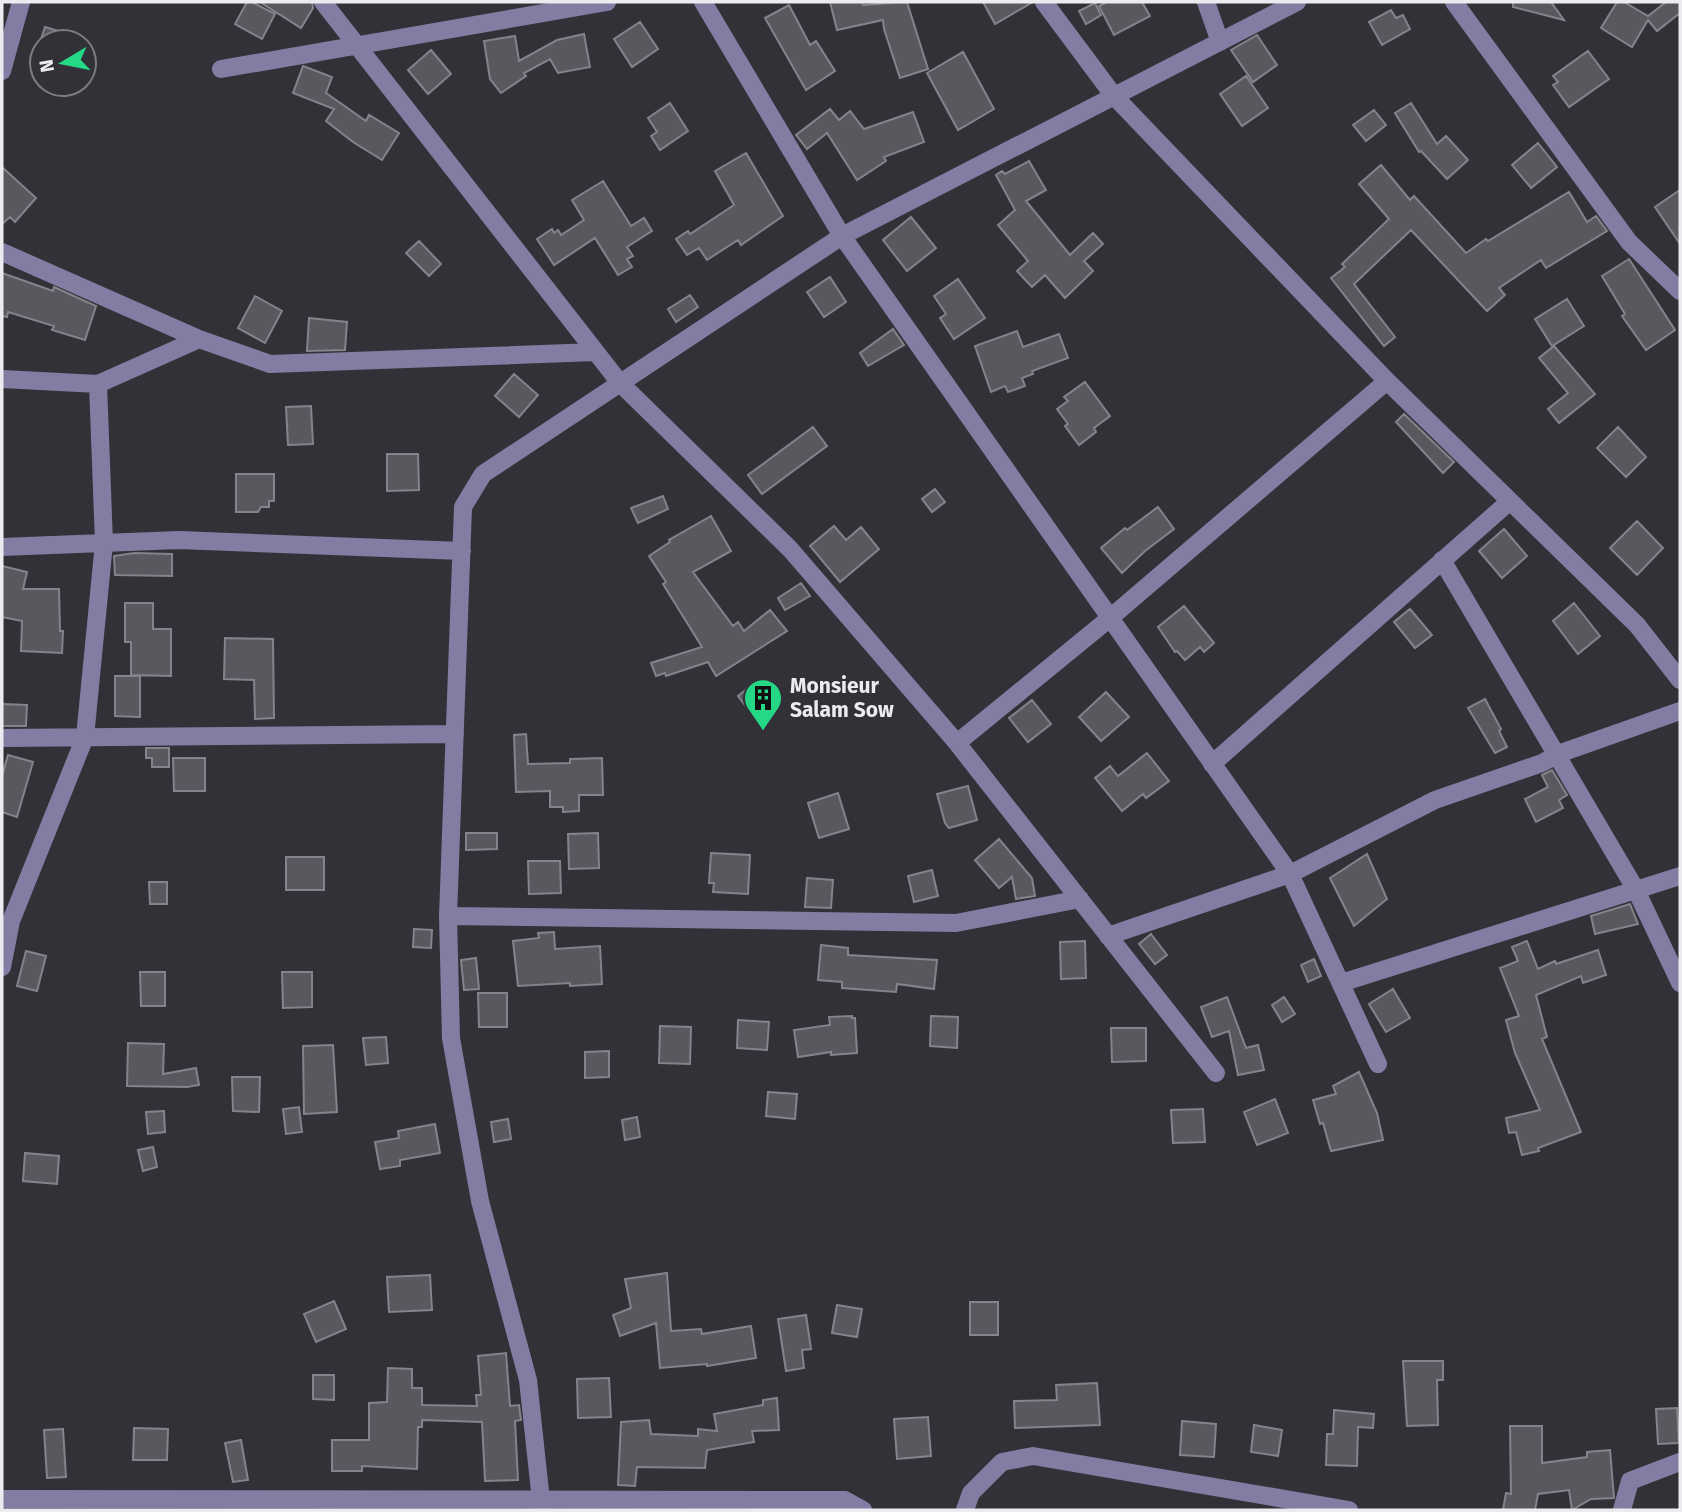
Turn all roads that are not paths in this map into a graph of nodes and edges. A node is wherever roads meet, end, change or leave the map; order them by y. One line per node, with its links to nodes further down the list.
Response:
1 (21, 2): 12 (street)
2 (323, 2): 10 (street)
3 (607, 2): 10 (street)
4 (703, 2): 14 (street)
5 (1044, 2): 13 (street)
6 (1206, 2): 9 (street)
7 (1297, 2): 9 (street)
8 (1454, 2): 16 (street)
9 (1220, 42): 13 (street)
10 (356, 46): 11 (street); 18 (street)
11 (221, 69)
12 (2, 71)
13 (1114, 96): 14 (street); 20 (street)
14 (842, 236): 21 (street); 28 (street)
15 (2, 252): 17 (street)
16 (1680, 291)
17 (200, 339): 18 (street); 22 (street)
18 (596, 352): 21 (street)
19 (2, 379): 22 (street)
20 (1387, 381): 23 (street); 28 (street)
21 (620, 383): 26 (street); 34 (street)
22 (98, 384): 24 (street)
23 (1510, 501): 27 (street); 29 (street)
24 (104, 543): 25 (street); 26 (street); 32 (street)
25 (2, 547)
26 (462, 551): 31 (street)
27 (1442, 560): 35 (street); 36 (street)
28 (1110, 618): 34 (street); 36 (street)
29 (1680, 680)
30 (1680, 711): 35 (street)
31 (455, 734): 32 (street); 41 (street)
32 (85, 737): 33 (street); 42 (street)
33 (2, 738)
34 (957, 743): 40 (street)
35 (1558, 754): 37 (street); 39 (street)
36 (1212, 764): 37 (street)
37 (1290, 874): 43 (street); 45 (street)
38 (1680, 876): 39 (street)
39 (1636, 890): 45 (street); 46 (street)
40 (1080, 899): 41 (street); 43 (street)
41 (448, 916): 52 (street)
42 (6, 921): 44 (street)
43 (1108, 936): 48 (street)
44 (2, 967)
45 (1341, 983): 47 (street)
46 (1680, 983)
47 (1378, 1064)
48 (1216, 1073)
49 (1680, 1462): 56 (street)
50 (2, 1499): 51 (street)
51 (86, 1505): 52 (street)
52 (542, 1505): 53 (street)
53 (863, 1510)
54 (965, 1510): 55 (street)
55 (1349, 1510)
56 (1622, 1510)

